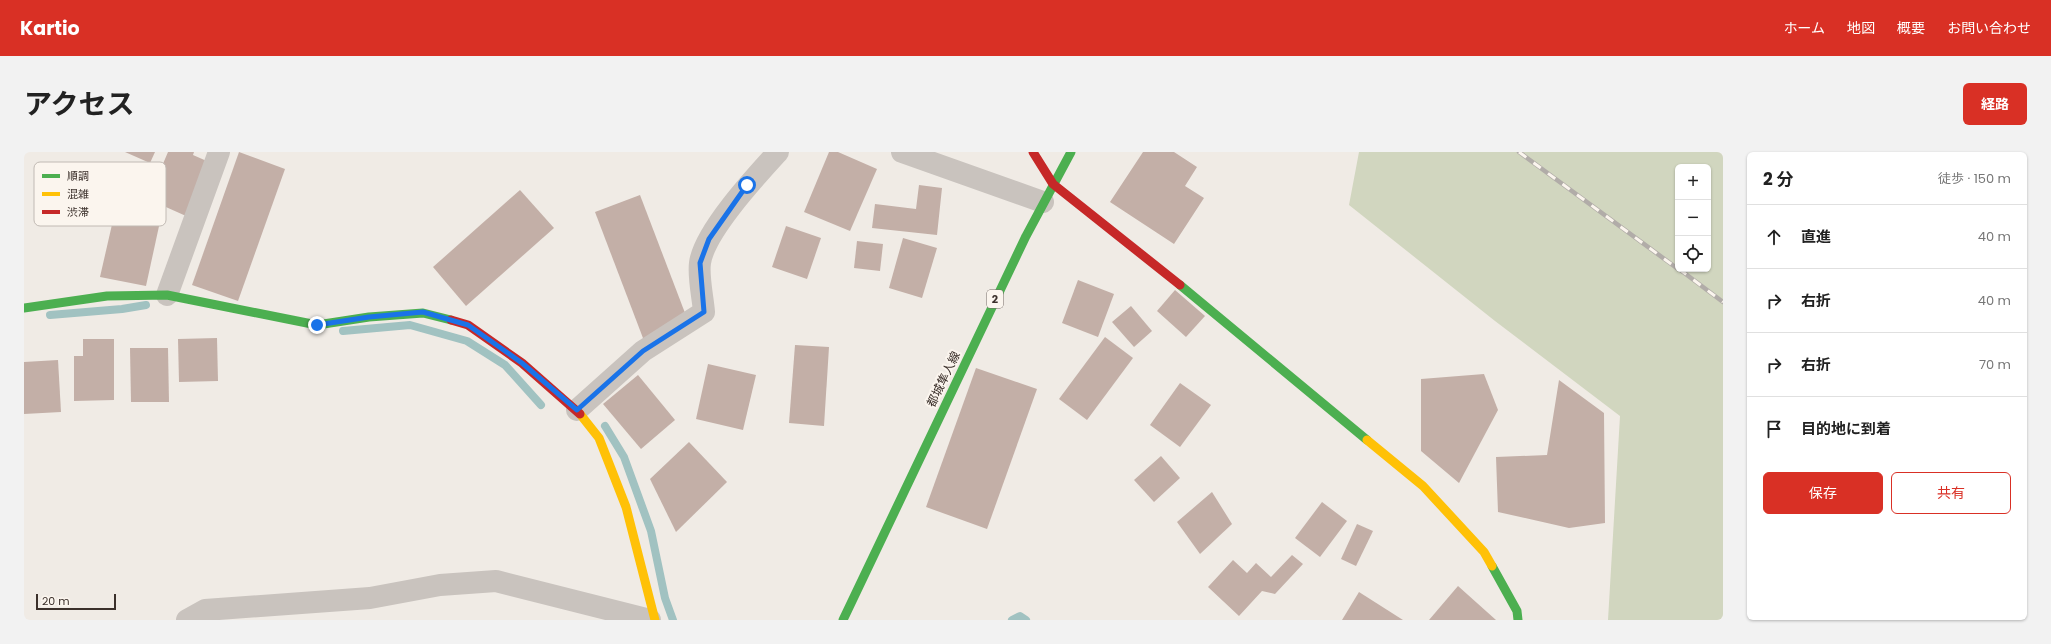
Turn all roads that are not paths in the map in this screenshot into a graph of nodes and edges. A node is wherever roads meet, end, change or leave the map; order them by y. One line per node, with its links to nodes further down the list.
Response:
1 (219, 152): 7 (street)
2 (778, 152): 9 (street)
3 (902, 152): 6 (street)
4 (1033, 152): 6 (street)
5 (1071, 152): 6 (street, 都城隼人線 / 2)
6 (1048, 193): 13 (street, 都城隼人線 / 2); 14 (street)
7 (167, 295): 8 (street); 9 (street)
8 (24, 308)
9 (577, 410): 12 (street)
10 (187, 620): 11 (street)
11 (650, 620)
12 (655, 620)
13 (843, 620)
14 (1518, 620)

